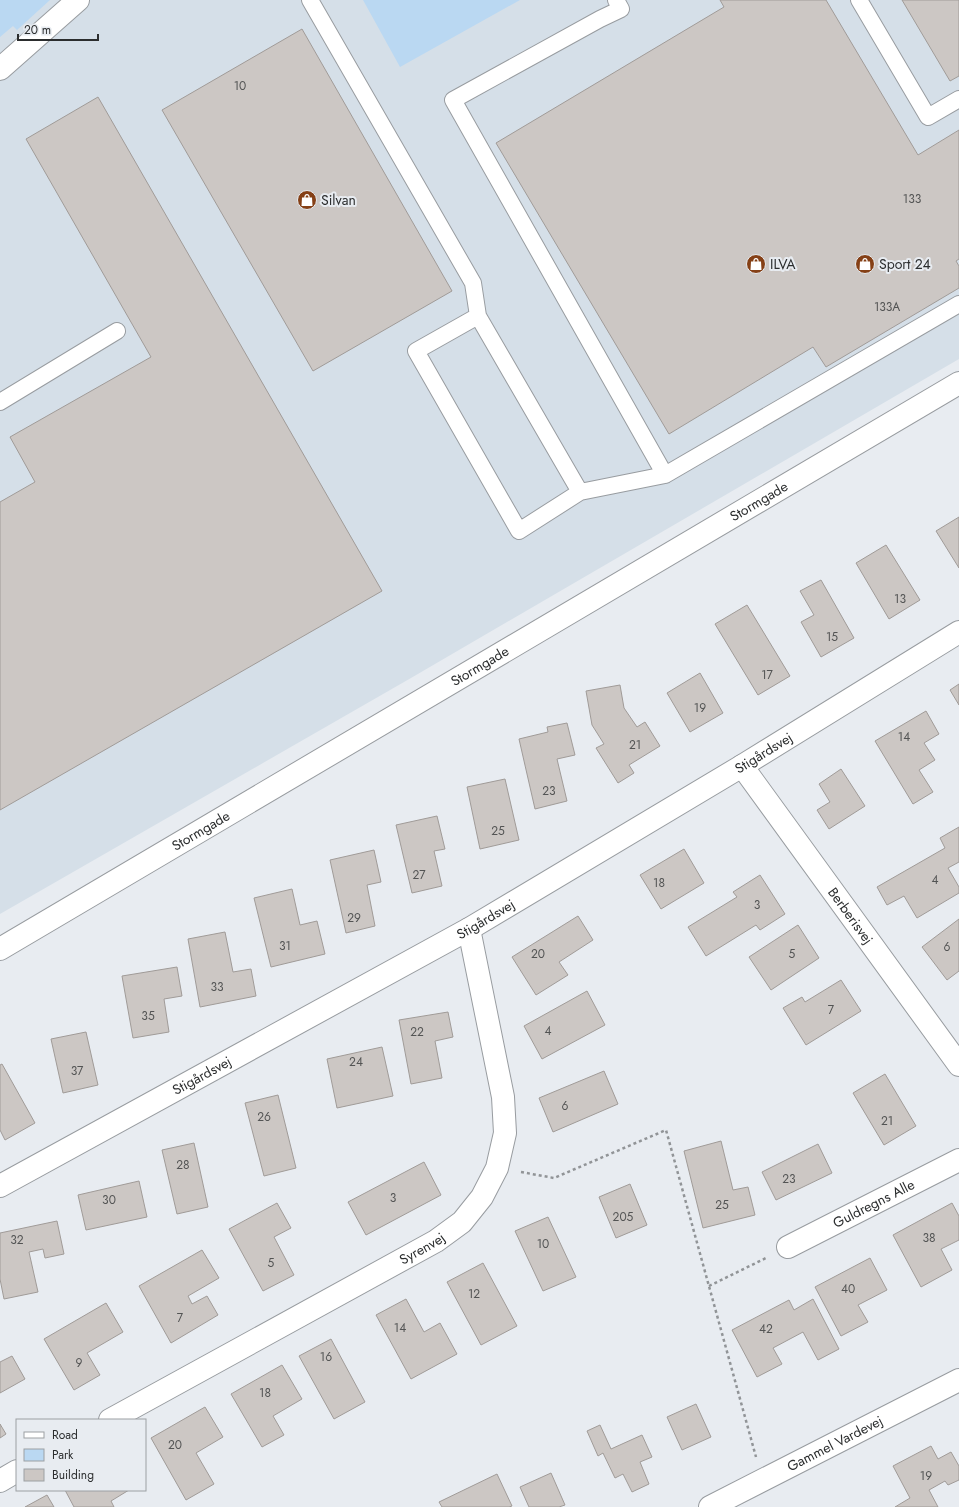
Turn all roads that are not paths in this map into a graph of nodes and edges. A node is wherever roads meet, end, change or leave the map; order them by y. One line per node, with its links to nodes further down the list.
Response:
1 (78, 0): 5 (street)
2 (310, 0): 8 (lane)
3 (616, 0): 12 (lane)
4 (858, 0): 6 (lane)
5 (0, 69)
6 (959, 99)
7 (959, 304): 12 (lane)
8 (478, 316): 13 (lane); 13 (lane)
9 (117, 331): 11 (lane)
10 (959, 383): 17 (street, Stormgade)
11 (0, 402)
12 (665, 475): 13 (lane)
13 (580, 492)
14 (959, 632): 15 (street, Stigårdsvej)
15 (742, 766): 16 (street, Stigårdsvej); 18 (street, Berberisvej)
16 (469, 928): 20 (street, Stigårdsvej); 23 (street, Syrenvej)
17 (0, 949)
18 (959, 1065)
19 (959, 1160): 21 (street, Guldregns Alle)
20 (0, 1186)
21 (788, 1247)
22 (959, 1380): 26 (street, Gammel Vardevej)
23 (112, 1419)
24 (16, 1472): 25 (street)
25 (0, 1481)
26 (710, 1507)

